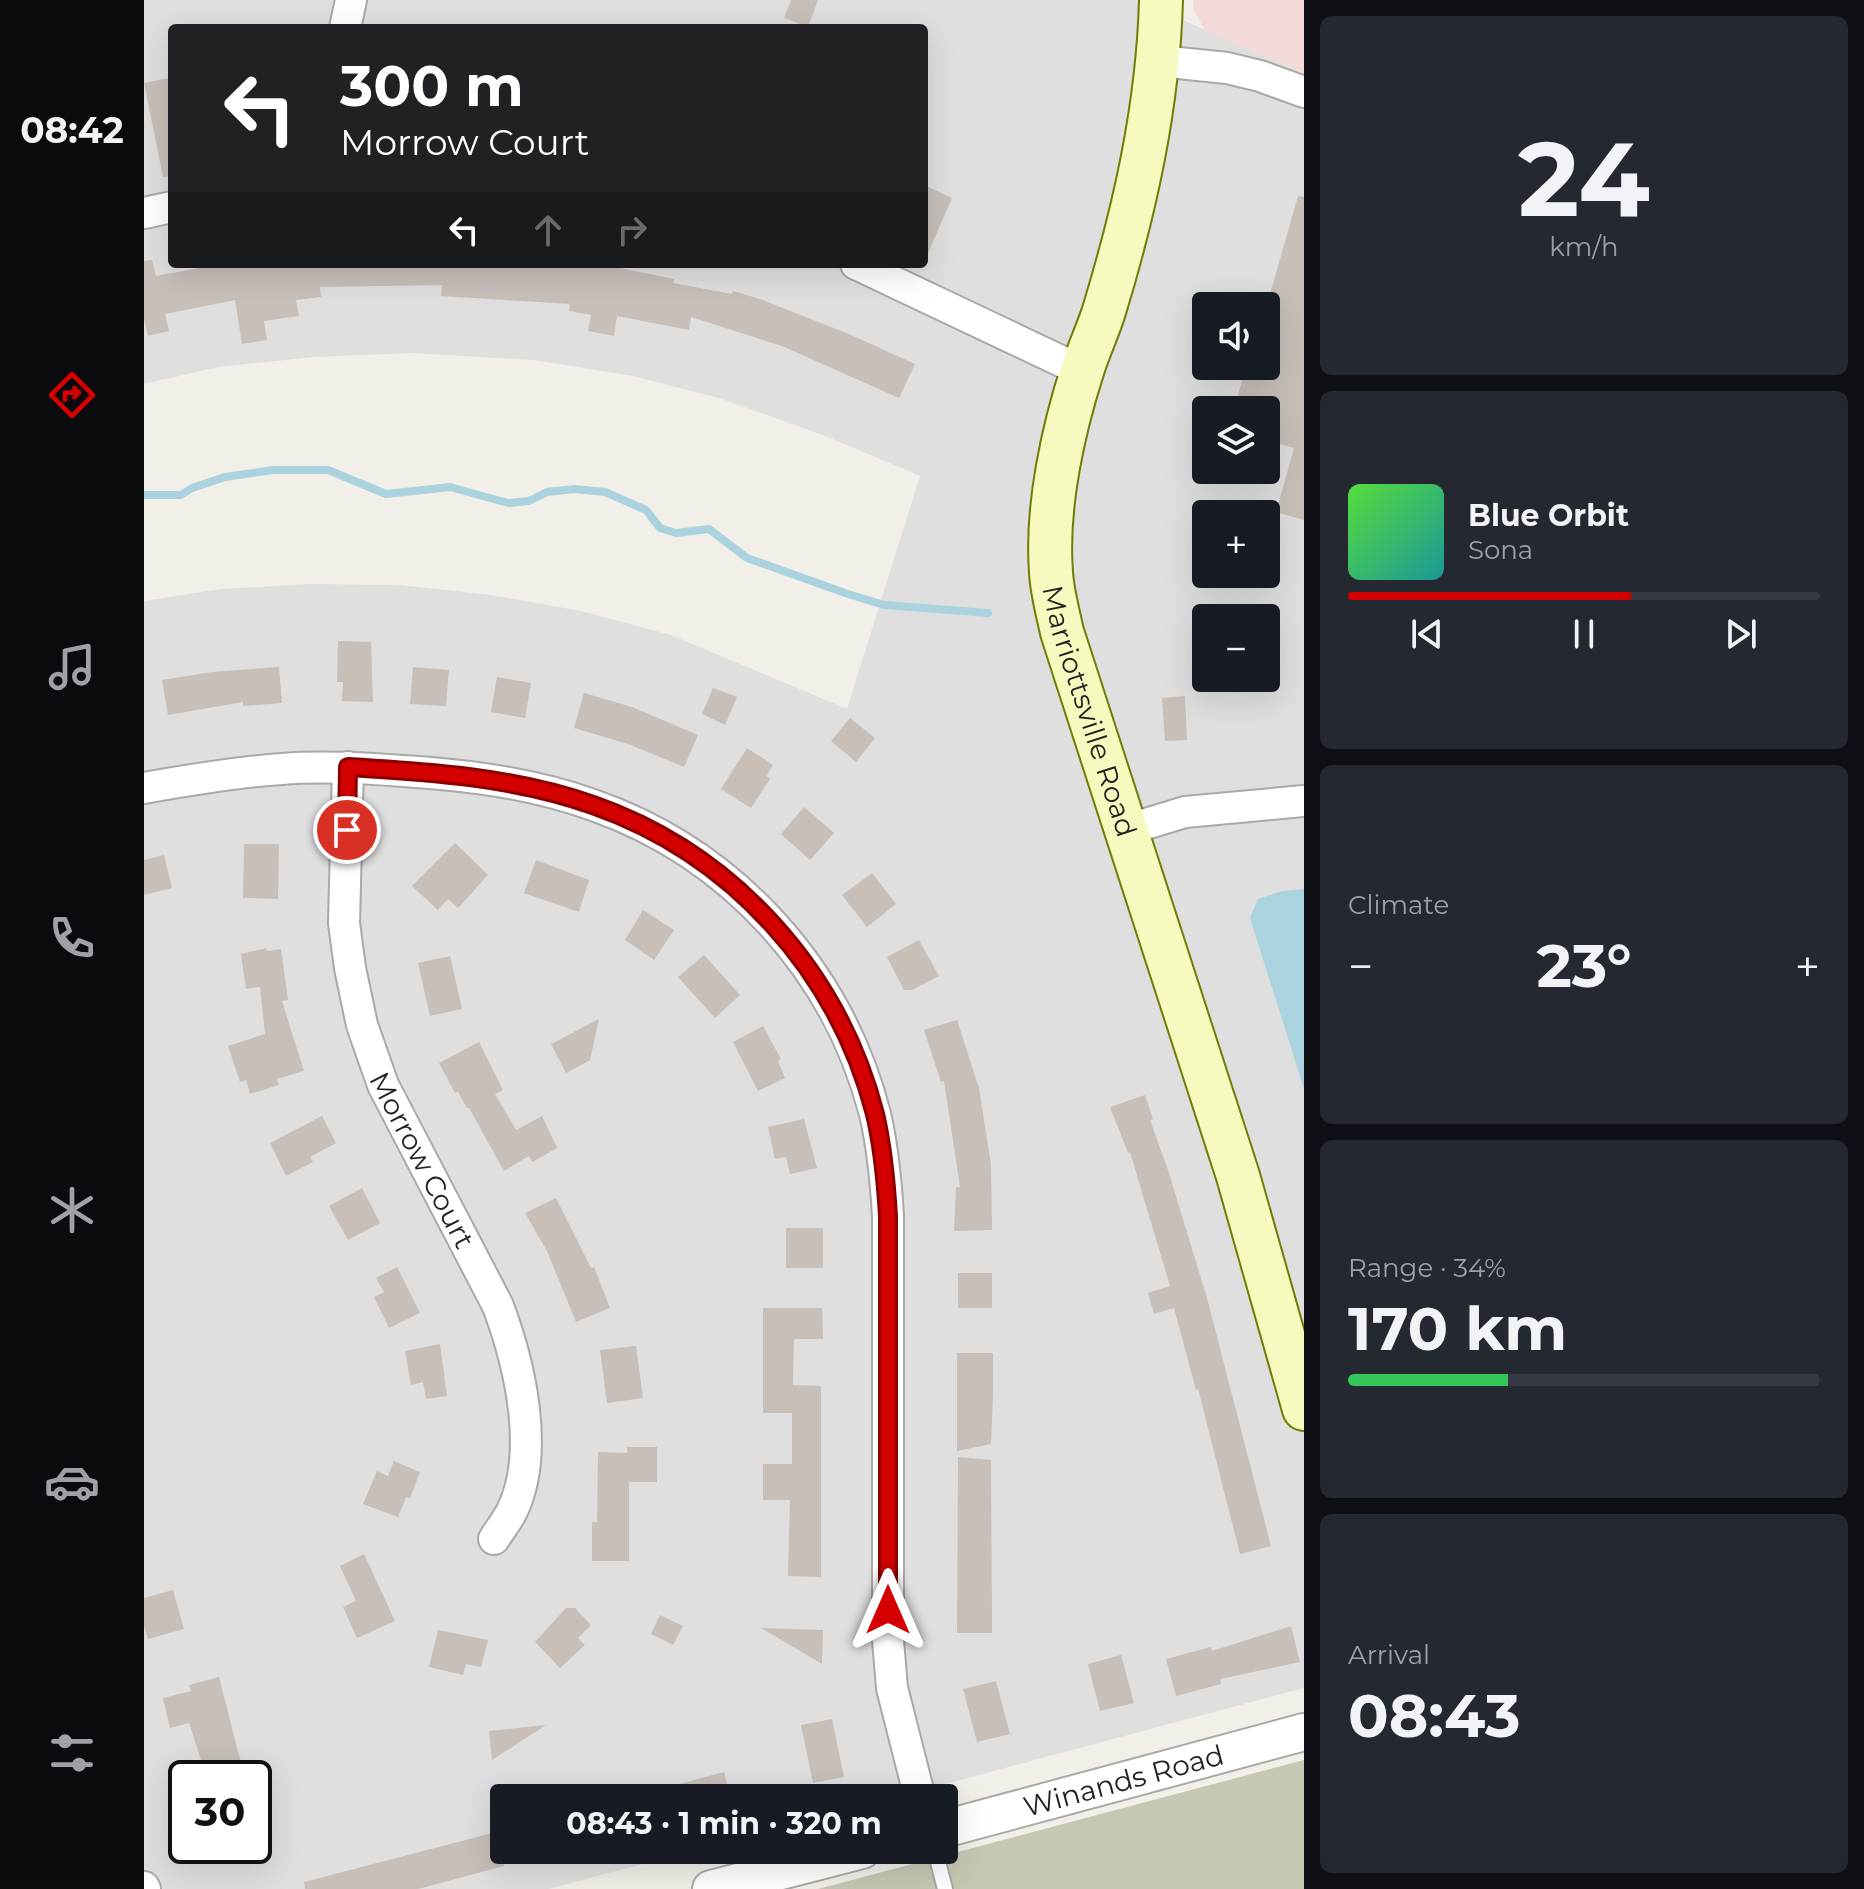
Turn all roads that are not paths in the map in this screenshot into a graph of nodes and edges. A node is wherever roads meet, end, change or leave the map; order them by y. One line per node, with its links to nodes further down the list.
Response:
1 (351, 0): 3 (street)
2 (1161, 0): 4 (main road, Marriottsville Road)
3 (346, 24)
4 (1159, 61): 5 (street); 9 (main road, Marriottsville Road)
5 (1304, 92)
6 (168, 208): 7 (street)
7 (144, 213)
8 (864, 268): 9 (street)
9 (1082, 371): 13 (main road, Marriottsville Road)
10 (348, 767): 11 (street); 15 (street, Morrow Court); 17 (street)
11 (144, 788)
12 (1304, 801): 13 (street)
13 (1126, 830): 14 (main road, Marriottsville Road)
14 (1304, 1409)
15 (494, 1539)
16 (1304, 1732): 18 (street, Winands Road)
17 (916, 1784)
18 (958, 1825)
19 (808, 1864): 21 (street)
20 (939, 1864): 22 (lane)
21 (711, 1889)
22 (945, 1889)

